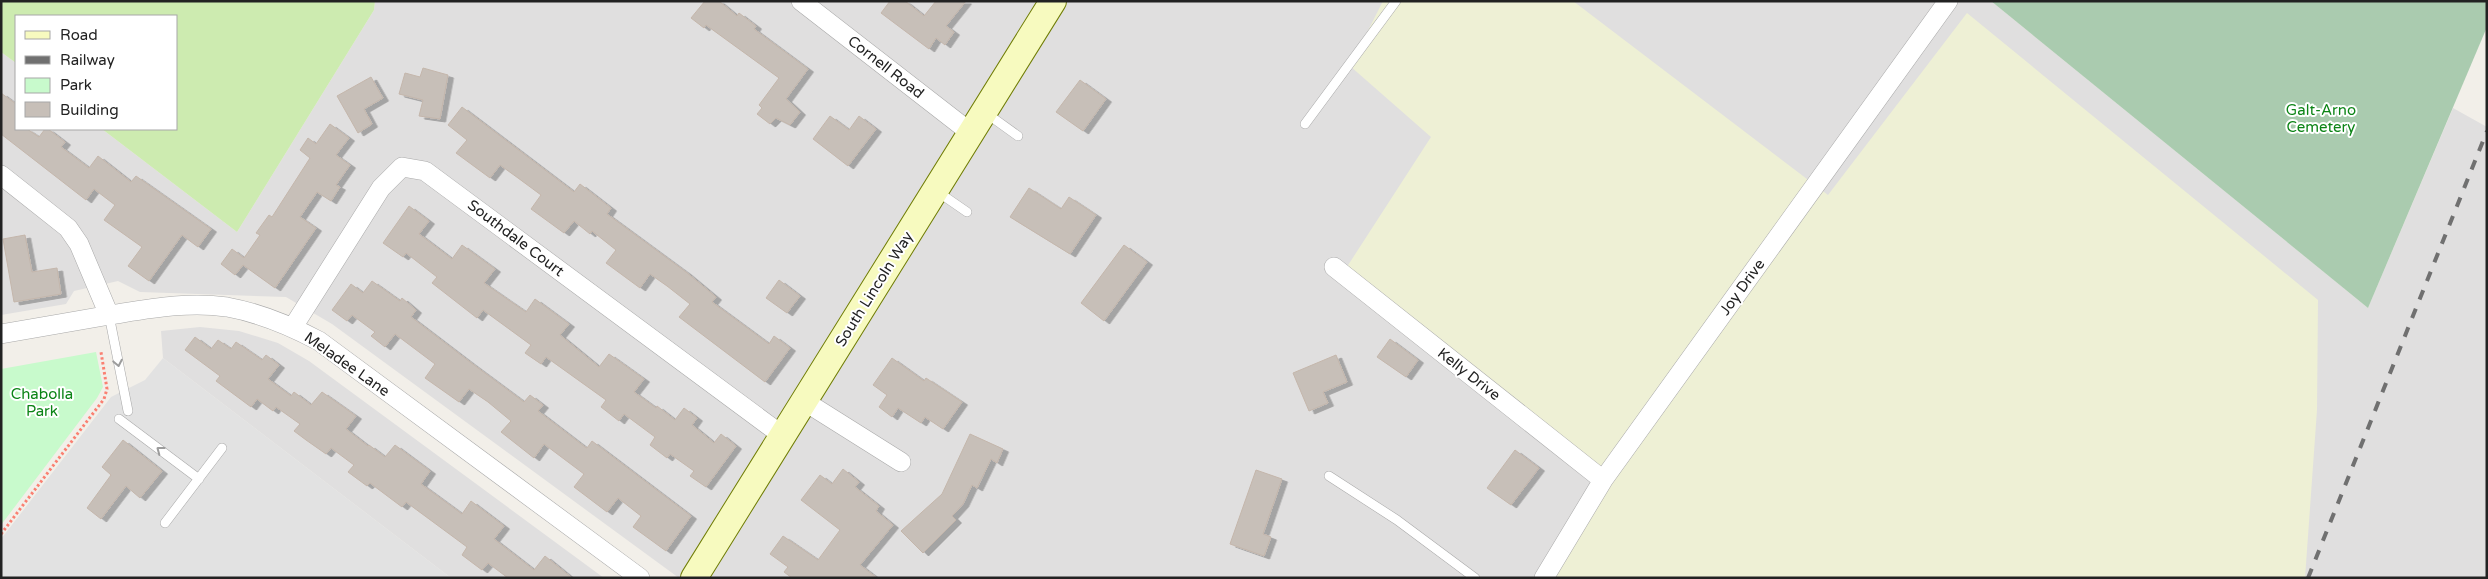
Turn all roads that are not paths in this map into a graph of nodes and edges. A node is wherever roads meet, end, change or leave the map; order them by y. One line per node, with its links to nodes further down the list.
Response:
1 (801, 1): 5 (street, Cornell Road)
2 (1053, 1): 5 (main road, South Lincoln Way)
3 (1396, 1): 6 (lane)
4 (1947, 1): 23 (street, Joy Drive)
5 (978, 122): 7 (lane); 9 (main road, South Lincoln Way)
6 (1305, 124)
7 (1018, 136)
8 (1, 175): 12 (street)
9 (935, 190): 10 (lane); 15 (main road, South Lincoln Way)
10 (967, 212)
11 (1334, 267): 23 (street, Kelly Drive)
12 (109, 315): 13 (street, Meladee Lane); 14 (street, Meladee Lane); 16 (lane, one-way to 16)
13 (293, 327): 18 (street, Southdale Court); 25 (street, Meladee Lane)
14 (1, 334)
15 (804, 401): 18 (main road, South Lincoln Way); 20 (street)
16 (128, 411)
17 (118, 419): 22 (lane, one-way to 17)
18 (783, 436): 26 (main road, South Lincoln Way)
19 (222, 448): 22 (lane)
20 (901, 462)
21 (1329, 476): 27 (lane)
22 (199, 479): 24 (lane)
23 (1603, 480): 28 (street, Joy Drive)
24 (164, 523)
25 (640, 578)
26 (694, 578)
27 (1475, 578)
28 (1544, 578)

